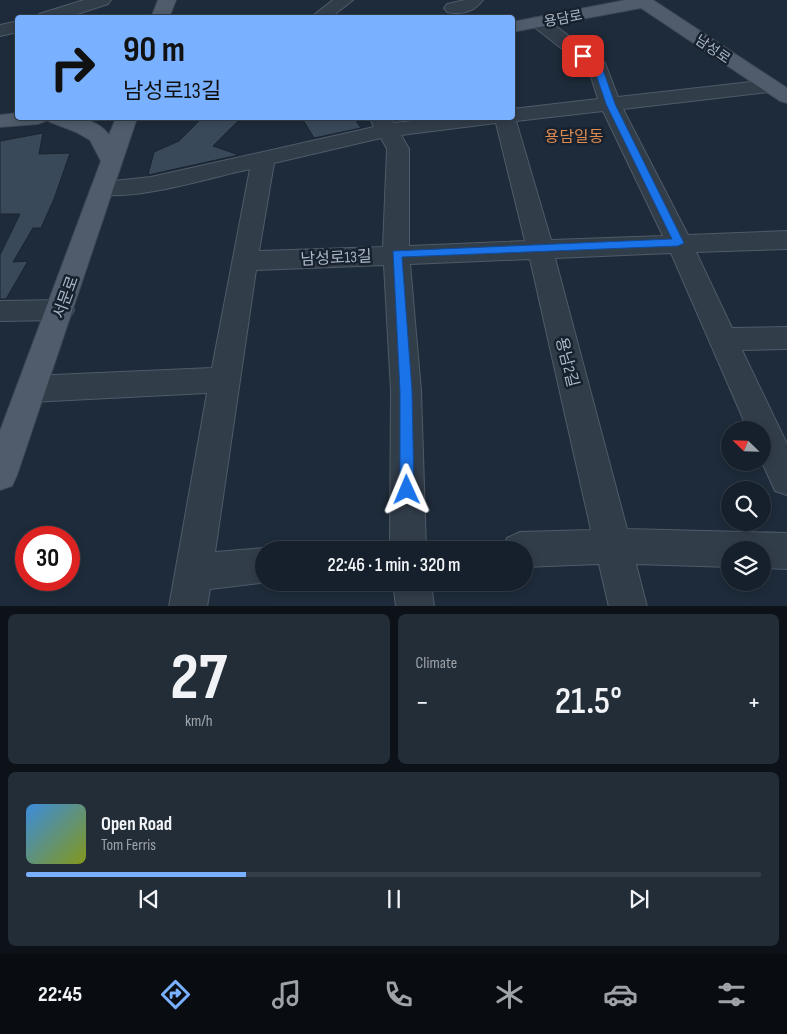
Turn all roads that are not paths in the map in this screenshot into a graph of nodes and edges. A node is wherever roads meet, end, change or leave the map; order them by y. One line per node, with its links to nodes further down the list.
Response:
1 (102, 0): 7 (street)
2 (166, 0): 8 (main road)
3 (344, 0): 9 (street)
4 (474, 0): 6 (street)
5 (642, 1): 10 (main road, 용담로); 14 (main road, 남성로)
6 (454, 8)
7 (54, 15)
8 (161, 15)
9 (322, 15)
10 (539, 22): 11 (main road, 용담로); 16 (street)
11 (515, 26)
12 (15, 27): 13 (street)
13 (0, 32)
14 (768, 86): 15 (main road, 남성로); 16 (street)
15 (787, 97)
16 (610, 104): 17 (street); 29 (street)
17 (515, 115)
18 (15, 120): 23 (main road)
19 (63, 120): 26 (main road)
20 (125, 120): 26 (main road, 서문로)
21 (456, 120): 24 (street)
22 (506, 120): 30 (street, 용남2길)
23 (0, 121)
24 (385, 124): 25 (street); 31 (street)
25 (263, 160): 27 (street); 32 (street)
26 (112, 161): 27 (main road, 서문로)
27 (103, 188): 33 (main road, 서문로)
28 (787, 240): 29 (street, 남성로13길)
29 (678, 243): 30 (street, 남성로13길); 36 (street)
30 (540, 248): 31 (street, 남성로13길); 42 (street, 용남2길)
31 (396, 254): 32 (street, 남성로13길); 41 (street)
32 (245, 261): 37 (street)
33 (60, 310): 34 (street); 38 (main road, 서문로)
34 (0, 311)
35 (787, 338): 36 (street)
36 (723, 339): 40 (street)
37 (225, 380): 38 (street); 48 (street)
38 (31, 389): 39 (main road, 서문로)
39 (0, 476)
40 (787, 480)
41 (408, 541)
42 (613, 546): 43 (street); 44 (street); 52 (street, 용남2길)
43 (533, 549)
44 (721, 549)
45 (771, 550): 46 (street)
46 (787, 551)
47 (255, 567): 48 (street)
48 (194, 572): 50 (street)
49 (414, 591): 51 (street)
50 (188, 606)
51 (416, 606)
52 (628, 606)

